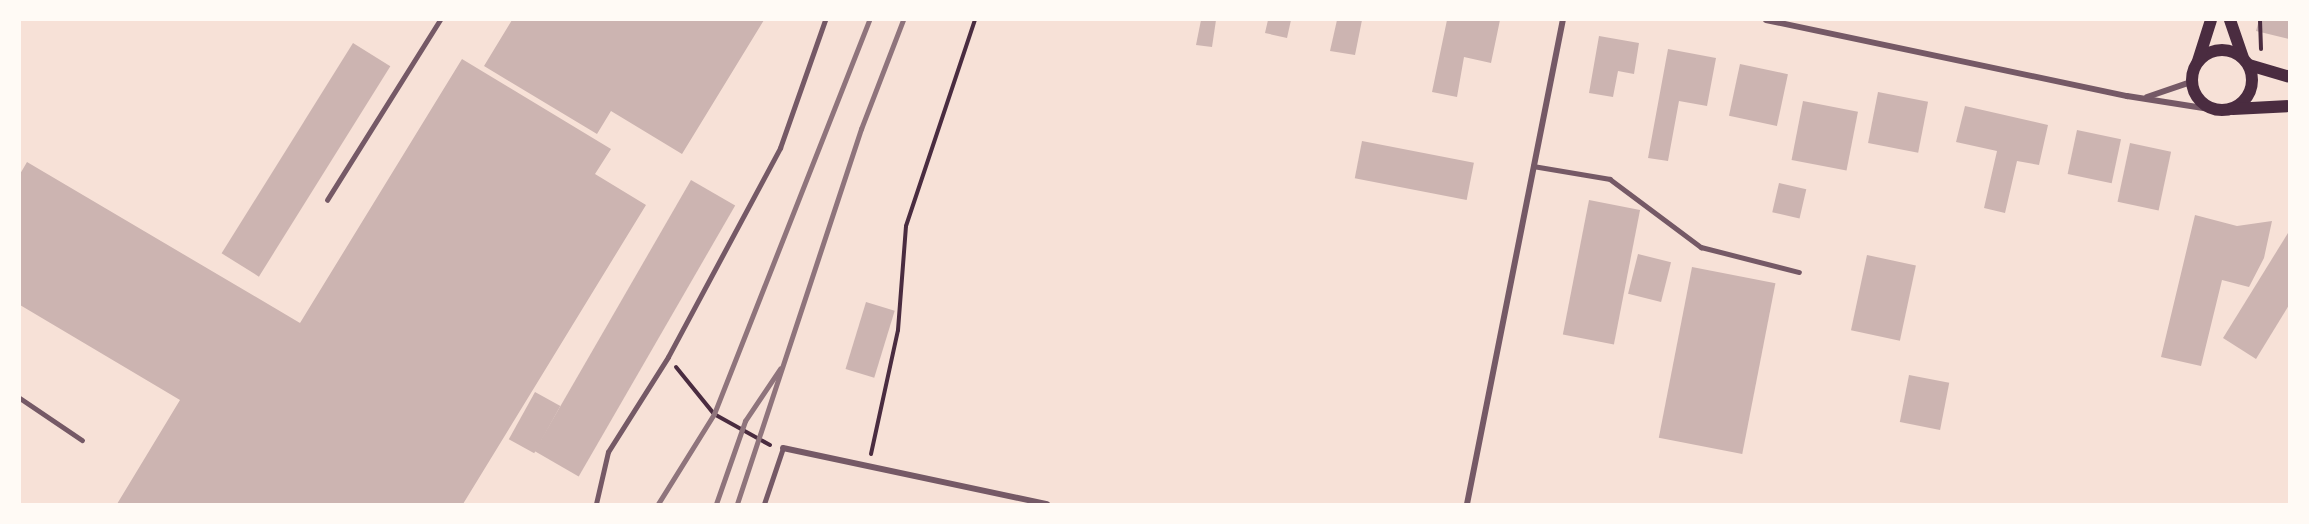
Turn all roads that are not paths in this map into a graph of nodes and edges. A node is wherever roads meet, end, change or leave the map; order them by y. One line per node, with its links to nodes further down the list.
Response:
1 (440, 20): 16 (lane)
2 (825, 20): 21 (lane)
3 (1563, 20): 15 (street)
4 (1766, 20): 11 (street)
5 (2211, 20): 7 (main road)
6 (2230, 20): 8 (main road)
7 (2198, 61): 8 (main road); 10 (main road)
8 (2246, 61): 9 (main road); 13 (main road)
9 (2289, 77)
10 (2191, 82): 11 (street); 14 (main road)
11 (2142, 98): 14 (street)
12 (2289, 106): 13 (main road)
13 (2231, 109): 14 (main road)
14 (2216, 110)
15 (1533, 166): 17 (lane); 24 (street)
16 (327, 200)
17 (1799, 272)
18 (20, 398): 19 (lane)
19 (82, 440)
20 (783, 448): 22 (lane); 23 (street)
21 (596, 504)
22 (764, 504)
23 (1047, 504)
24 (1467, 504)

